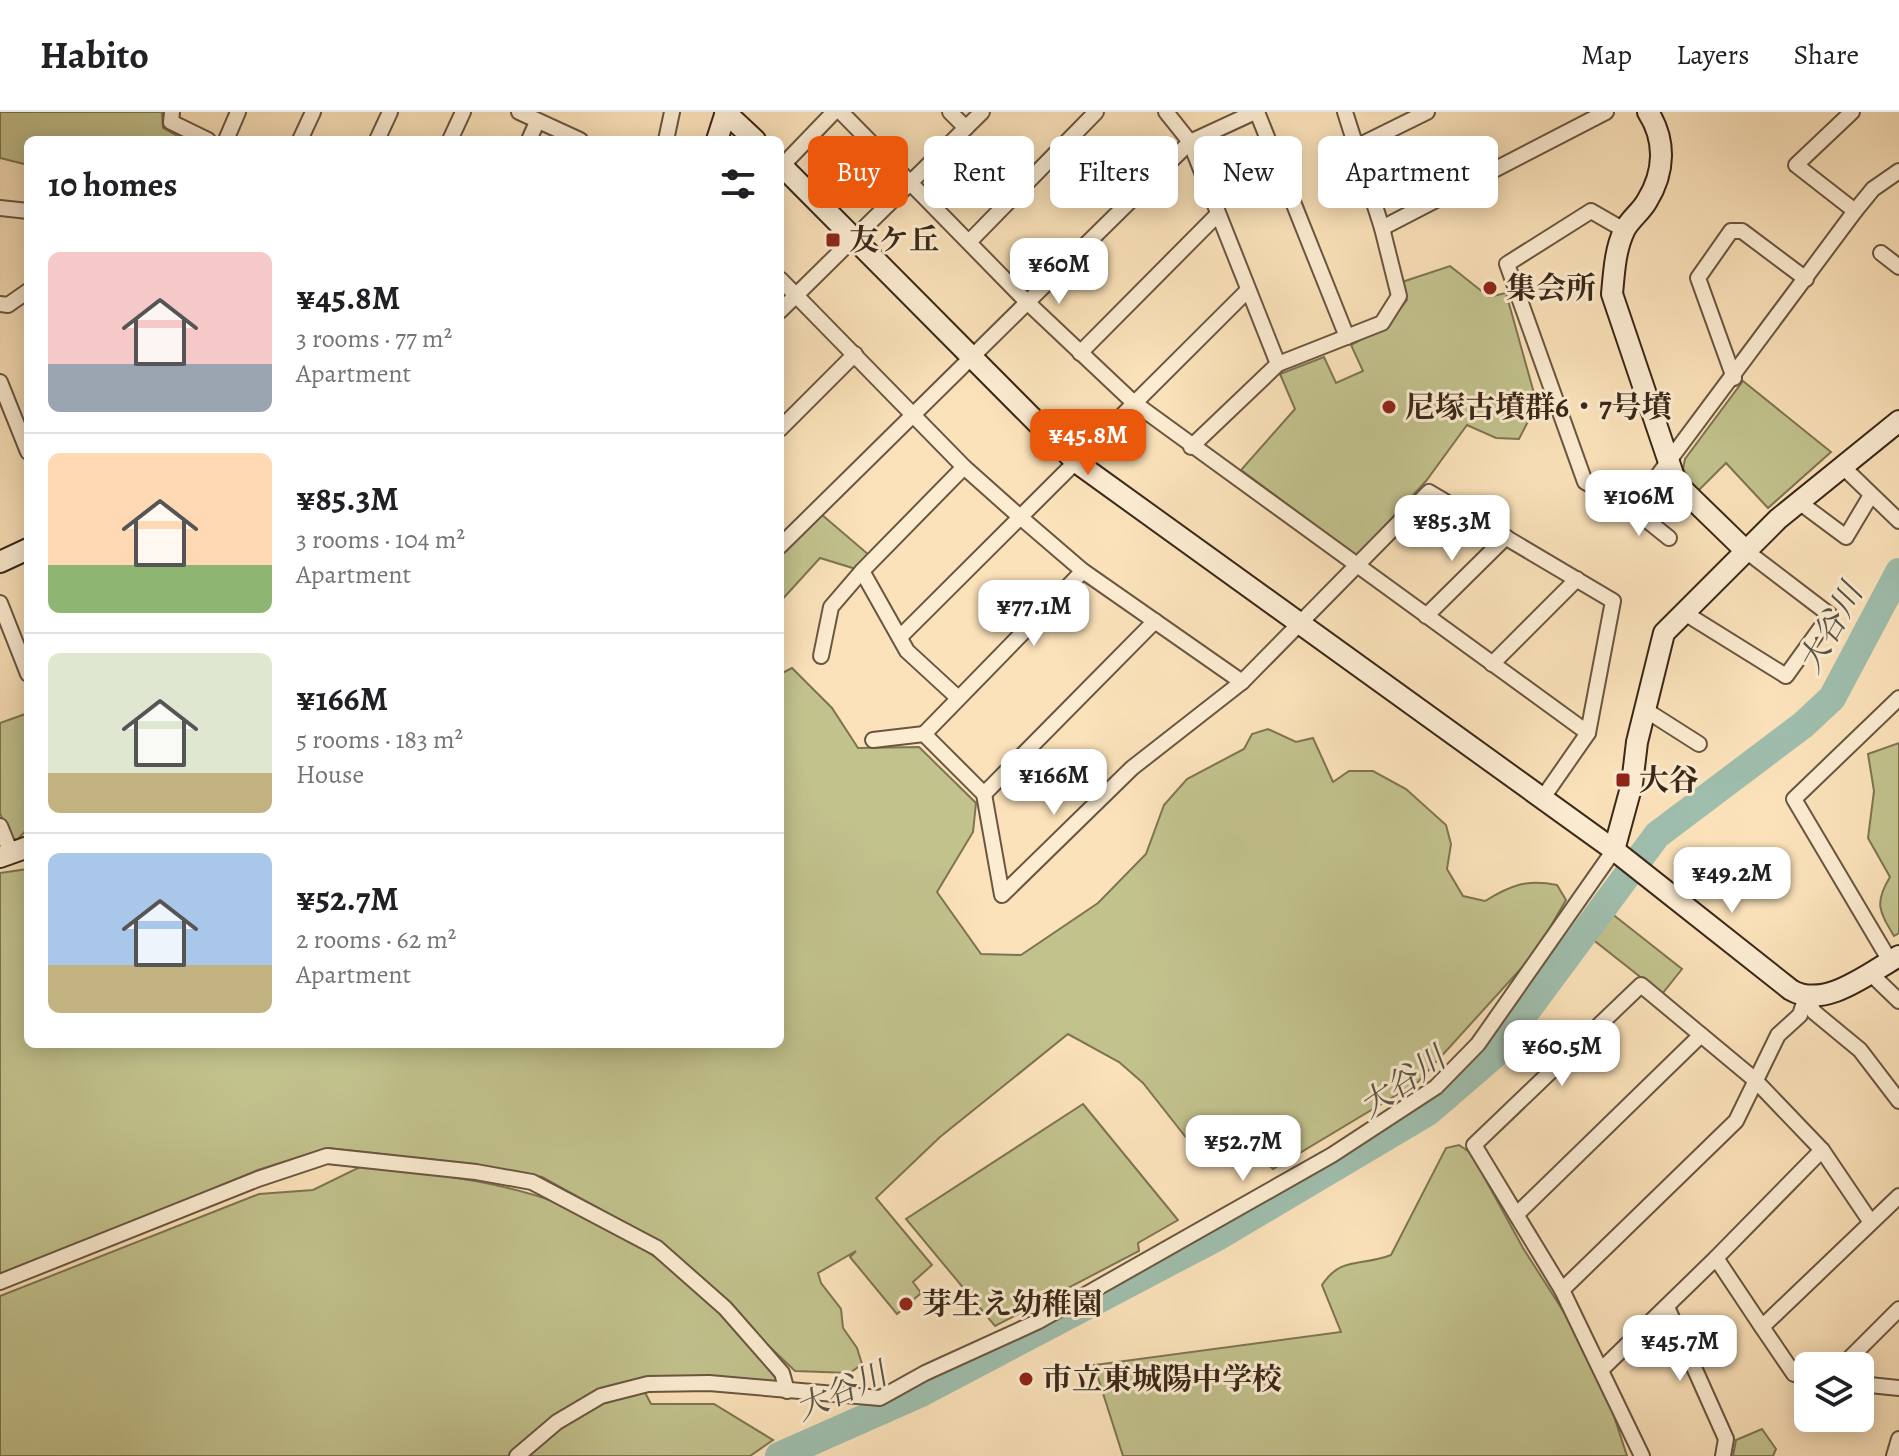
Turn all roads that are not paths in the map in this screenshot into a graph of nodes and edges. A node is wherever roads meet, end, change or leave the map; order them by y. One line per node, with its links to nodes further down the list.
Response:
1 (172, 112): 23 (street)
2 (238, 112): 24 (street)
3 (313, 112): 25 (street)
4 (390, 112): 26 (street)
5 (463, 112): 27 (street)
6 (519, 112): 21 (street)
7 (672, 112): 30 (street)
8 (725, 112): 31 (street); 32 (street)
9 (834, 112): 36 (street)
10 (841, 112): 39 (street)
11 (950, 112): 22 (street)
12 (982, 112): 22 (street)
13 (1096, 112): 48 (street)
14 (1166, 112): 35 (street)
15 (1256, 112): 35 (street); 59 (street)
16 (1345, 112): 33 (street)
17 (1427, 112): 34 (street)
18 (1606, 112): 45 (street)
19 (1648, 112): 46 (street)
20 (1852, 112): 43 (street)
21 (537, 122): 28 (street); 29 (street)
22 (966, 128): 39 (street)
23 (200, 136)
24 (228, 136)
25 (302, 136)
26 (379, 136)
27 (452, 136)
28 (531, 136)
29 (570, 136)
30 (667, 136)
31 (718, 136)
32 (751, 136)
33 (1353, 136)
34 (1378, 136)
35 (1190, 142): 44 (street); 56 (street)
36 (784, 163)
37 (784, 169): 47 (street)
38 (1899, 171): 43 (street)
39 (910, 183): 47 (street); 48 (street)
40 (0, 208): 42 (street)
41 (1376, 208): 45 (street)
42 (24, 211)
43 (1855, 211): 51 (street)
44 (1218, 214): 53 (street); 60 (street)
45 (1382, 228): 59 (street)
46 (1624, 230): 73 (street); 78 (street)
47 (853, 239): 55 (street); 62 (street)
48 (970, 241): 56 (street)
49 (1881, 253): 50 (street)
50 (1899, 267)
51 (1806, 279): 64 (street); 64 (street)
52 (784, 283): 55 (street)
53 (1248, 290): 63 (street); 66 (street)
54 (24, 294): 57 (street)
55 (796, 296): 58 (street); 61 (street)
56 (1026, 301): 60 (street); 62 (street)
57 (0, 304)
58 (784, 307)
59 (1347, 337): 63 (street)
60 (1080, 353): 66 (street)
61 (855, 354): 67 (street); 69 (street)
62 (972, 357): 67 (street); 72 (street)
63 (1278, 364): 71 (street)
64 (1734, 378): 73 (street)
65 (0, 382): 70 (street)
66 (1133, 402): 71 (street); 72 (street)
67 (914, 413): 75 (street); 83 (street)
68 (1899, 421): 74 (street)
69 (784, 425)
70 (24, 442)
71 (1191, 447): 87 (street)
72 (1076, 462): 79 (street); 95 (street)
73 (1670, 463): 78 (street); 85 (street)
74 (1842, 466): 76 (street); 77 (street)
75 (964, 467): 79 (street); 88 (street)
76 (1871, 495): 77 (street); 80 (street)
77 (1799, 502): 85 (street)
78 (1633, 509): 82 (street)
79 (1019, 516): 89 (street); 96 (street)
80 (1899, 521)
81 (1506, 537): 87 (street); 90 (street); 93 (street)
82 (1669, 538)
83 (784, 542)
84 (24, 551): 86 (street)
85 (1746, 551): 92 (street); 92 (street)
86 (0, 562)
87 (1358, 567): 93 (street); 95 (street)
88 (862, 571): 96 (street); 97 (street)
89 (1083, 571): 94 (street); 101 (street)
90 (1577, 579): 99 (street); 104 (street)
91 (0, 603): 98 (street)
92 (1683, 612): 103 (street)
93 (1426, 616): 99 (street)
94 (1155, 621): 100 (street); 108 (street)
95 (1301, 627): 100 (street); 109 (street)
96 (901, 636): 101 (street)
97 (821, 656)
98 (24, 664)
99 (1492, 664): 104 (street)
100 (1242, 682): 108 (street)
101 (957, 697): 105 (street)
102 (1899, 698): 113 (street)
103 (1644, 709): 107 (street); 112 (street)
104 (1588, 733): 109 (street)
105 (924, 734): 106 (street); 108 (street)
106 (873, 740)
107 (1699, 744)
108 (984, 794)
109 (1542, 799): 112 (street)
110 (0, 826): 111 (street)
111 (13, 853)
112 (1626, 860): 115 (street); 135 (street)
113 (1895, 958): 114 (street)
114 (1870, 973): 115 (street); 116 (street)
115 (1806, 996): 118 (street); 119 (street)
116 (1899, 1001)
117 (1701, 1035): 118 (street); 122 (street); 122 (street)
118 (1754, 1079): 120 (street); 126 (street)
119 (1899, 1101)
120 (1822, 1150): 123 (street); 124 (street)
121 (1898, 1199): 123 (street)
122 (1517, 1214): 126 (street)
123 (1870, 1221): 129 (street)
124 (1716, 1258): 127 (street); 129 (street)
125 (0, 1282): 135 (street)
126 (1562, 1290): 131 (street)
127 (1667, 1307): 131 (street); 139 (street)
128 (1899, 1309): 130 (street)
129 (1762, 1327): 132 (street)
130 (1856, 1352)
131 (1602, 1369): 138 (street)
132 (1794, 1374)
133 (1874, 1385): 134 (street)
134 (1899, 1388)
135 (787, 1391): 137 (street)
136 (1899, 1439): 140 (street)
137 (517, 1456)
138 (1642, 1456)
139 (1723, 1456)
140 (1894, 1456)

